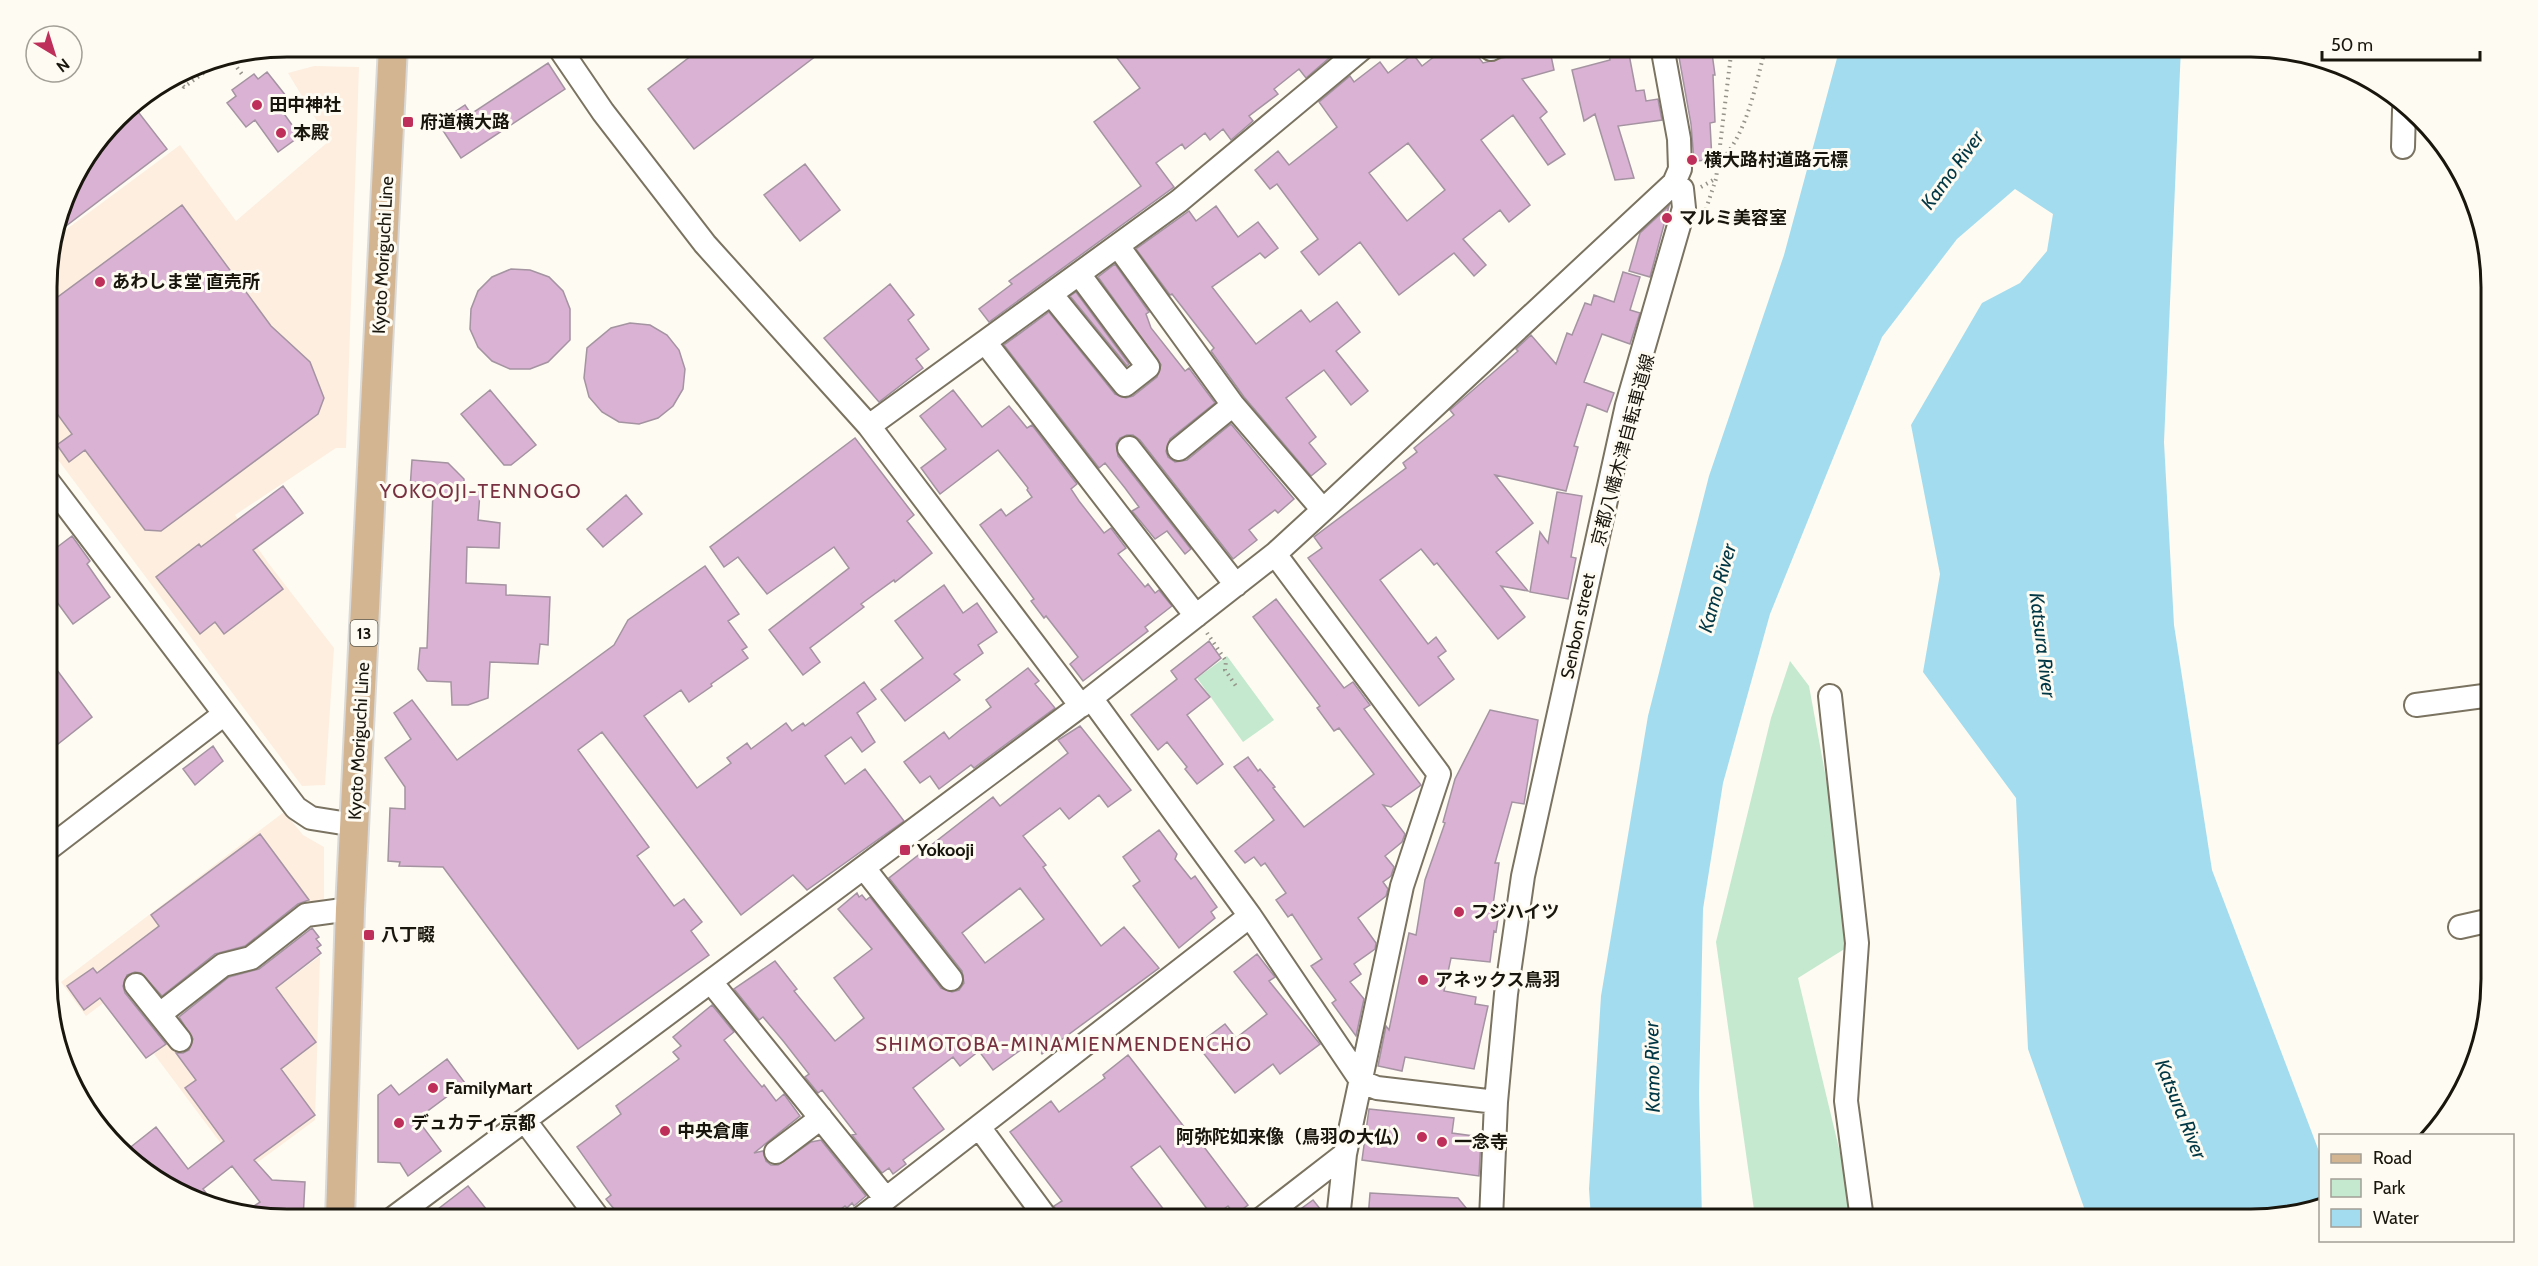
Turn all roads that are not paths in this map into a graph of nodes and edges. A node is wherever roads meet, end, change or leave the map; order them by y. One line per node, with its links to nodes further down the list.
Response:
1 (392, 57): 26 (main road, Kyoto Moriguchi Line / 13)
2 (566, 57): 13 (street)
3 (1352, 57): 8 (street)
4 (1664, 57): 7 (street)
5 (2404, 115): 6 (street)
6 (2403, 147)
7 (1674, 183): 17 (street); 39 (street, Senbon street)
8 (1118, 246): 9 (street); 12 (street)
9 (1079, 274): 10 (street); 10 (street)
10 (1051, 294): 11 (street)
11 (985, 342): 13 (street); 20 (street)
12 (1233, 405): 15 (street); 17 (street)
13 (869, 426): 23 (street)
14 (1129, 448): 19 (street)
15 (1179, 450)
16 (57, 496): 25 (street)
17 (1323, 510): 18 (street)
18 (1275, 554): 19 (street); 38 (street)
19 (1236, 585): 20 (street)
20 (1196, 616): 23 (street)
21 (1830, 696): 54 (street)
22 (2481, 696): 24 (street)
23 (1086, 702): 28 (street); 30 (street)
24 (2416, 705)
25 (224, 715): 26 (street); 27 (street)
26 (355, 825): 29 (main road, Kyoto Moriguchi Line / 13)
27 (57, 842)
28 (864, 868): 33 (street); 34 (street)
29 (350, 909): 36 (street); 46 (main road, Kyoto Moriguchi Line / 13)
30 (1250, 916): 38 (street); 42 (street)
31 (2481, 922): 32 (street)
32 (2460, 927)
33 (951, 979)
34 (711, 982): 40 (street); 41 (street)
35 (136, 985): 36 (street)
36 (160, 1014): 37 (street)
37 (180, 1040)
38 (1362, 1082): 39 (street); 44 (street)
39 (1496, 1102): 53 (street, Senbon street)
40 (821, 1118): 43 (street); 45 (street)
41 (525, 1121): 47 (street); 48 (street)
42 (979, 1127): 45 (street); 50 (street)
43 (776, 1152)
44 (1346, 1154): 51 (street); 52 (street)
45 (886, 1199): 49 (street)
46 (340, 1209)
47 (407, 1209)
48 (591, 1209)
49 (873, 1209)
50 (1040, 1209)
51 (1274, 1209)
52 (1339, 1209)
53 (1491, 1209)
54 (1861, 1209)

